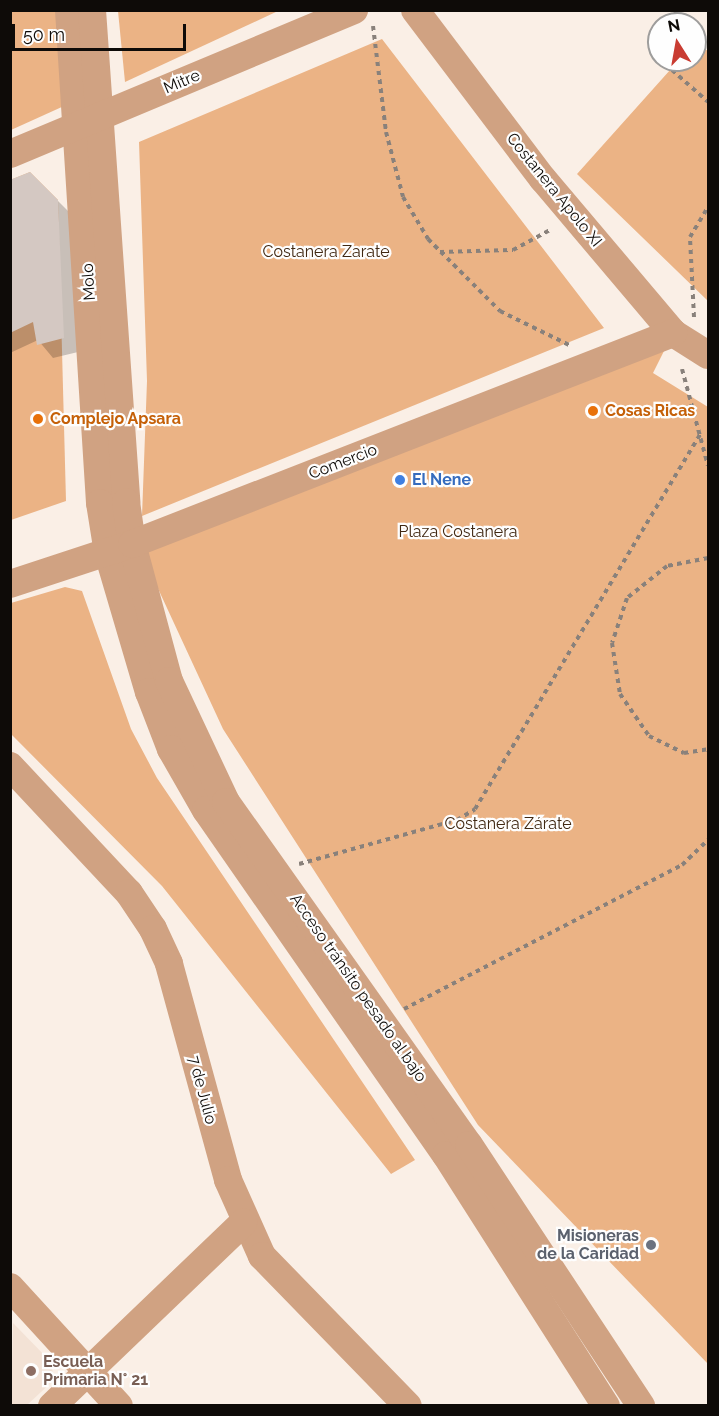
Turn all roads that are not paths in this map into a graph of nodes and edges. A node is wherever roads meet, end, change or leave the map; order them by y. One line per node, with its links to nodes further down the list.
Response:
1 (69, 10): 5 (street, Molo)
2 (92, 10): 5 (street, Molo)
3 (415, 10): 7 (street, Costanera Apolo XI)
4 (363, 14): 5 (street, Mitre)
5 (89, 121): 6 (street, Mitre); 8 (street, Molo)
6 (10, 154)
7 (690, 343): 8 (street, Comercio)
8 (120, 549): 9 (street, Comercio); 17 (street, Acceso tránsito pesado al bajo); 18 (street, Acceso tránsito pesado al bajo)
9 (10, 584)
10 (10, 766): 11 (street, 7 de Julio)
11 (243, 1223): 13 (street); 16 (street, 7 de Julio)
12 (10, 1287): 13 (street)
13 (89, 1372): 14 (street); 15 (street)
14 (52, 1406)
15 (119, 1406)
16 (408, 1406)
17 (606, 1406)
18 (641, 1406)

